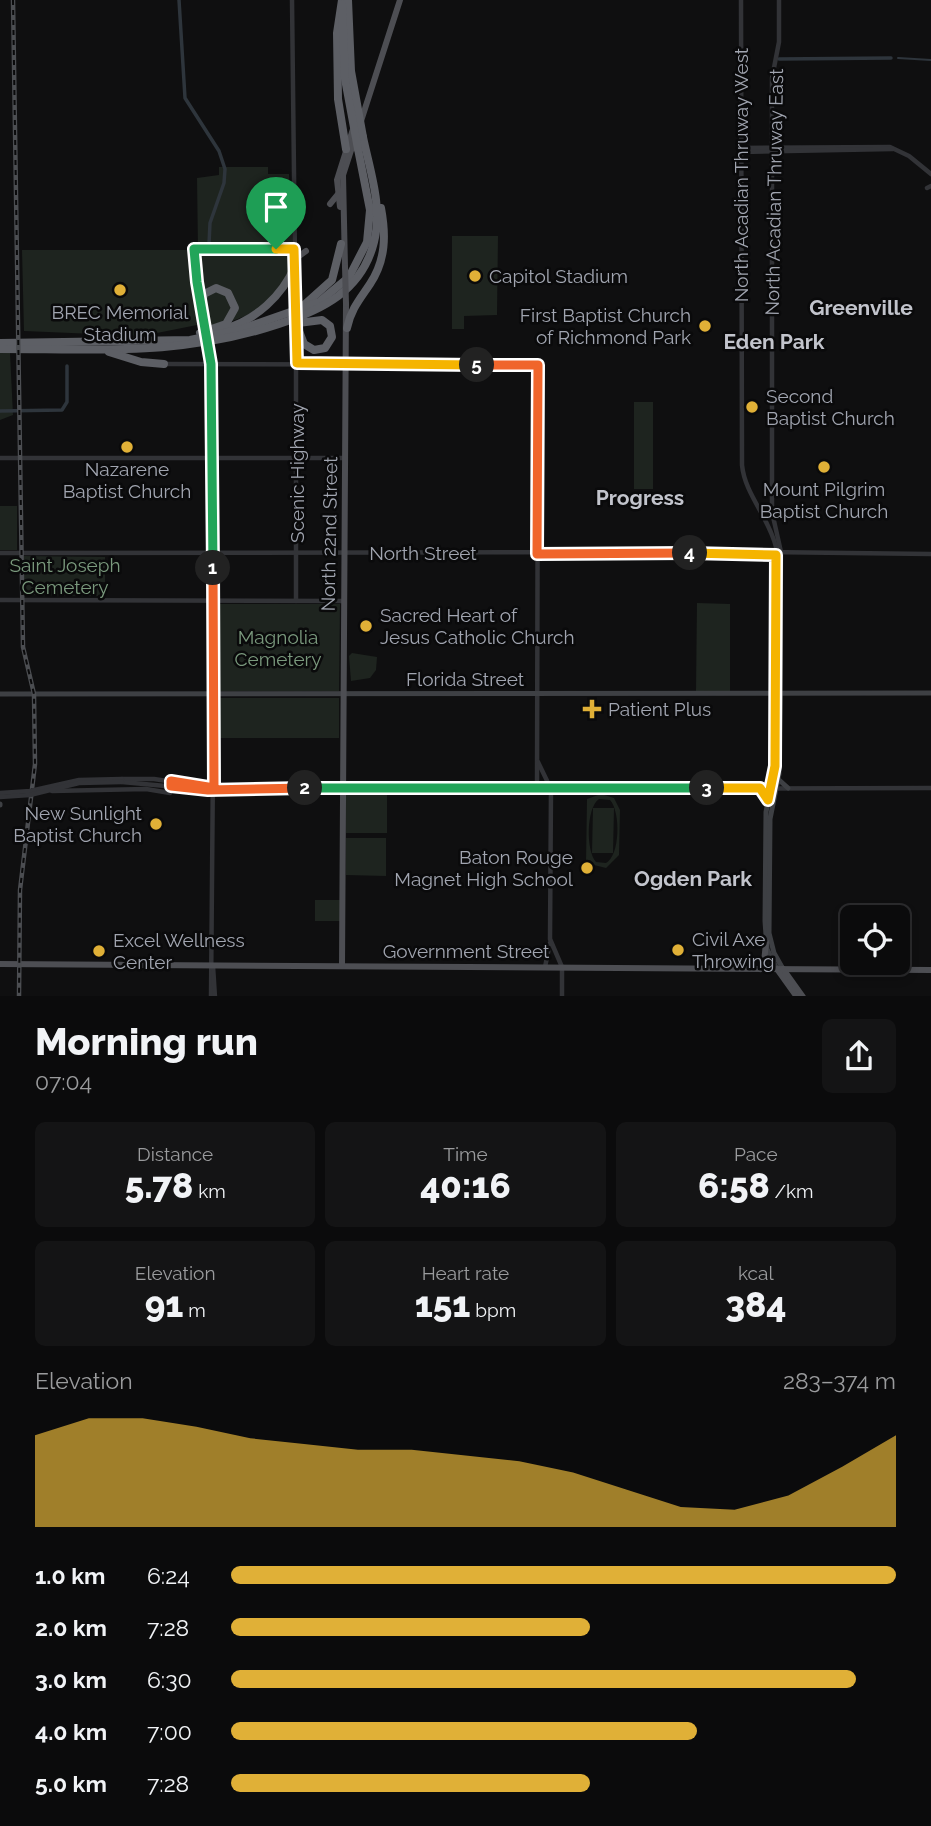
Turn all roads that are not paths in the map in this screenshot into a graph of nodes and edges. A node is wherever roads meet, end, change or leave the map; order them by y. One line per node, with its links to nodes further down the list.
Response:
1 (292, 0): 16 (street, Scenic Highway)
2 (400, 0): 6 (main road)
3 (741, 0): 9 (street, North Acadian Thruway West)
4 (779, 0): 8 (street, North Acadian Thruway East)
5 (344, 1): 7 (highway, bridge); 10 (highway, bridge); 24 (highway, bridge)
6 (368, 96): 7 (main road); 12 (main road)
7 (346, 149): 13 (main road, North 22nd Street)
8 (772, 149): 9 (street); 11 (street); 41 (street, North Acadian Thruway East)
9 (741, 150): 42 (street, North Acadian Thruway West)
10 (368, 164): 25 (highway); 28 (highway)
11 (931, 174)
12 (343, 186): 13 (main road); 19 (main road, North 22nd Street)
13 (338, 194): 14 (main road, North 22nd Street); 14 (main road)
14 (340, 205): 15 (main road, North 22nd Street)
15 (341, 244): 19 (main road, North 22nd Street); 24 (highway)
16 (294, 249): 18 (street, Scenic Highway); 21 (street)
17 (306, 250): 18 (main road)
18 (295, 262): 26 (street, Scenic Highway, bridge); 27 (highway)
19 (344, 269): 22 (main road, North 22nd Street, bridge)
20 (211, 289): 21 (highway); 23 (highway); 27 (highway)
21 (198, 290): 23 (street)
22 (345, 306): 25 (main road, North 22nd Street); 36 (main road, North 22nd Street)
23 (201, 307): 35 (street, bridge)
24 (262, 323): 29 (highway)
25 (347, 328): 36 (main road, North 22nd Street)
26 (297, 332): 28 (highway); 33 (street, Scenic Highway)
27 (200, 333): 29 (highway)
28 (248, 334): 32 (highway)
29 (129, 342): 30 (highway)
30 (0, 343)
31 (0, 349): 32 (highway)
32 (96, 349): 34 (highway)
33 (297, 363): 35 (street); 36 (street); 39 (street, Scenic Highway)
34 (164, 364): 35 (street)
35 (211, 364): 38 (street)
36 (346, 364): 40 (main road, North 22nd Street); 51 (street)
37 (0, 458): 38 (street)
38 (211, 458): 39 (street); 46 (street)
39 (297, 458): 40 (street); 47 (street, Scenic Highway)
40 (346, 458): 48 (main road, North 22nd Street)
41 (772, 505): 42 (street); 50 (street, North Acadian Thruway East)
42 (760, 510): 43 (street, North Acadian Thruway West)
43 (775, 544): 44 (street); 50 (street, North Acadian Thruway West)
44 (769, 552): 49 (street, North Street); 50 (street, North Street)
45 (0, 553): 46 (street, North Street)
46 (212, 553): 47 (street, North Street); 54 (street)
47 (297, 553): 48 (street, North Street); 55 (street, Scenic Highway)
48 (344, 553): 51 (street, North Street); 56 (main road, North 22nd Street)
49 (761, 553): 50 (street, North Street); 51 (street, North Street)
50 (778, 553): 52 (street, North Street); 60 (street)
51 (537, 554): 62 (street)
52 (931, 554)
53 (0, 600): 54 (street)
54 (214, 601): 55 (street); 59 (street)
55 (296, 601): 56 (street)
56 (344, 601): 61 (main road, North 22nd Street)
57 (931, 693): 60 (main road, Florida Street)
58 (0, 694): 59 (main road, Florida Street)
59 (213, 694): 61 (main road, Florida Street); 66 (street)
60 (778, 694): 62 (main road, Florida Street); 64 (main road); 69 (main road)
61 (343, 695): 62 (main road, Florida Street); 67 (main road, North 22nd Street)
62 (537, 695): 63 (street)
63 (537, 760): 72 (street); 73 (street)
64 (778, 778): 69 (main road); 70 (main road)
65 (171, 783): 66 (street); 74 (street); 75 (street, bridge)
66 (214, 788): 67 (street); 81 (street)
67 (341, 788): 72 (street); 82 (main road, North 22nd Street)
68 (760, 788): 69 (street); 73 (street); 76 (main road)
69 (773, 788): 70 (street); 76 (main road); 86 (main road)
70 (788, 788): 71 (street)
71 (931, 788)
72 (537, 789): 73 (street)
73 (551, 789): 78 (street)
74 (46, 792)
75 (0, 795): 77 (main road)
76 (768, 800): 79 (main road)
77 (0, 804)
78 (551, 942): 83 (street); 84 (street)
79 (766, 942): 85 (main road); 86 (main road)
80 (0, 964): 81 (main road, Government Street)
81 (213, 966): 82 (main road, Government Street); 90 (street); 90 (street)
82 (342, 966): 83 (main road, Government Street)
83 (545, 967): 84 (main road, Government Street)
84 (562, 967): 85 (main road, Government Street); 91 (street)
85 (760, 969): 86 (main road, Government Street)
86 (780, 969): 87 (main road, Government Street); 89 (main road); 92 (main road)
87 (799, 969): 88 (main road, Government Street); 89 (main road)
88 (931, 970)
89 (797, 988): 93 (main road)
90 (213, 996)
91 (562, 996)
92 (797, 996)
93 (803, 996)

